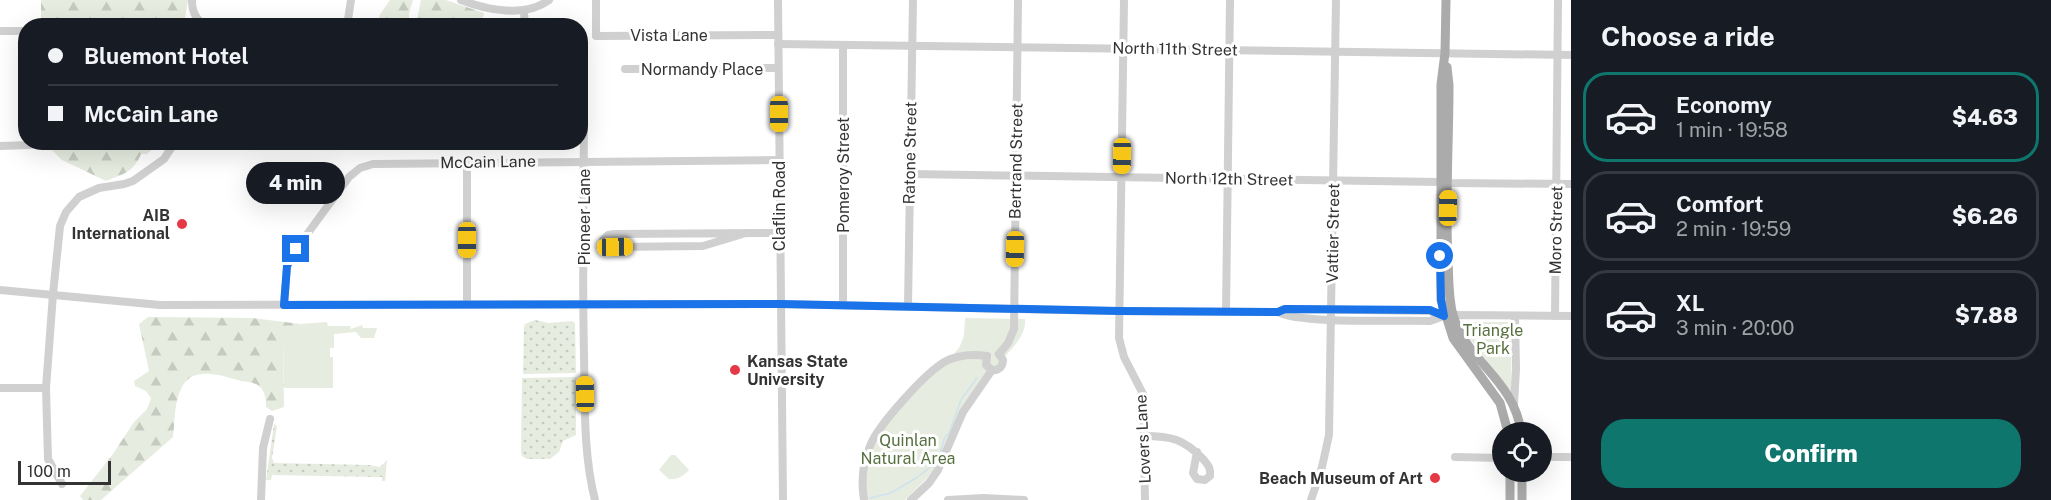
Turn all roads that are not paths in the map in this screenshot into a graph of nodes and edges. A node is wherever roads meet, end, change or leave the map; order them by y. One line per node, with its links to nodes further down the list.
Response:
1 (192, 0): 15 (street)
2 (351, 0): 16 (street)
3 (461, 0): 14 (street)
4 (549, 0): 14 (street)
5 (596, 0): 20 (street, Vista Lane)
6 (778, 0): 20 (street, Claflin Road)
7 (913, 0): 23 (street, Ratone Street)
8 (1018, 0): 24 (street, Bertrand Street)
9 (1124, 0): 25 (street, Lovers Lane)
10 (1230, 0): 26 (street)
11 (1336, 0): 27 (street, Vattier Street)
12 (1446, 0): 28 (main road)
13 (1558, 0): 29 (street, Moro Street)
14 (524, 12): 17 (street)
15 (196, 18)
16 (348, 18)
17 (524, 18)
18 (18, 31): 19 (street)
19 (0, 32)
20 (778, 35): 21 (street, Claflin Road)
21 (778, 44): 22 (street, North 11th Street); 31 (street, Claflin Road)
22 (843, 45): 23 (street, North 11th Street); 56 (street, Pomeroy Street)
23 (912, 46): 24 (street, North 11th Street); 40 (street, Ratone Street)
24 (1017, 47): 25 (street, North 11th Street); 41 (street, Bertrand Street)
25 (1123, 49): 26 (street, North 11th Street); 42 (street, Lovers Lane)
26 (1229, 50): 27 (street, North 11th Street); 43 (street)
27 (1335, 51): 28 (street, North 11th Street); 44 (street, Vattier Street)
28 (1446, 53): 29 (street, North 11th Street); 45 (main road); 45 (main road)
29 (1558, 55): 30 (street, North 11th Street); 46 (street, Moro Street)
30 (1571, 55)
31 (778, 68): 32 (street, Normandy Place); 37 (street, Claflin Road)
32 (625, 69)
33 (18, 145): 34 (street)
34 (0, 146)
35 (170, 150): 51 (street)
36 (584, 150): 38 (street, Pioneer Lane)
37 (779, 160): 38 (street, McCain Lane); 49 (street, Claflin Road)
38 (584, 161): 39 (street, McCain Lane); 52 (street, Pioneer Lane)
39 (467, 163): 53 (street); 55 (street, McCain Lane)
40 (910, 174): 41 (street, North 12th Street); 57 (street, Ratone Street)
41 (1016, 176): 42 (street, North 12th Street); 58 (street, Bertrand Street)
42 (1122, 177): 43 (street, North 12th Street); 60 (street, Lovers Lane)
43 (1228, 179): 44 (street, North 12th Street); 61 (street)
44 (1333, 181): 45 (street, North 12th Street); 59 (street, Vattier Street)
45 (1444, 182): 46 (street, North 12th Street); 64 (main road)
46 (1556, 184): 47 (street, North 12th Street); 65 (street, Moro Street)
47 (1571, 184)
48 (746, 233): 48 (street); 49 (street)
49 (779, 233): 54 (street, Claflin Road)
50 (0, 290): 51 (street)
51 (53, 294): 55 (street); 72 (street)
52 (584, 303): 53 (street); 54 (street); 87 (street)
53 (467, 304): 55 (street)
54 (780, 304): 56 (street); 88 (street, Claflin Road)
55 (284, 305)
56 (843, 305): 57 (street)
57 (908, 306): 58 (street)
58 (1014, 308): 60 (street); 68 (street, Bertrand Street)
59 (1332, 309): 62 (street); 64 (street); 67 (street, Vattier Street)
60 (1120, 311): 61 (street); 77 (street, Lovers Lane)
61 (1226, 311): 62 (street)
62 (1278, 312): 67 (street)
63 (1515, 315): 64 (street); 65 (street); 73 (street)
64 (1449, 316): 67 (street); 73 (main road); 75 (main road)
65 (1555, 316): 66 (street)
66 (1571, 316)
67 (1332, 319): 94 (street, Vattier Street)
68 (999, 354): 69 (street); 70 (street)
69 (987, 356): 70 (street); 89 (street)
70 (992, 370): 90 (street)
71 (0, 388): 72 (street)
72 (46, 388): 85 (street)
73 (1514, 404): 76 (main road)
74 (270, 419): 86 (street)
75 (1505, 422)
76 (1518, 422)
77 (1144, 436): 78 (street); 93 (street, Lovers Lane)
78 (1197, 452)
79 (1455, 457): 82 (street)
80 (1552, 457): 81 (street)
81 (1571, 457)
82 (1492, 458)
83 (1510, 482): 95 (main road)
84 (1522, 482): 96 (main road)
85 (62, 484)
86 (261, 500)
87 (596, 500)
88 (783, 500)
89 (864, 500)
90 (911, 500)
91 (948, 500): 92 (street)
92 (1024, 500)
93 (1145, 500)
94 (1311, 500)
95 (1510, 500)
96 (1522, 500)

